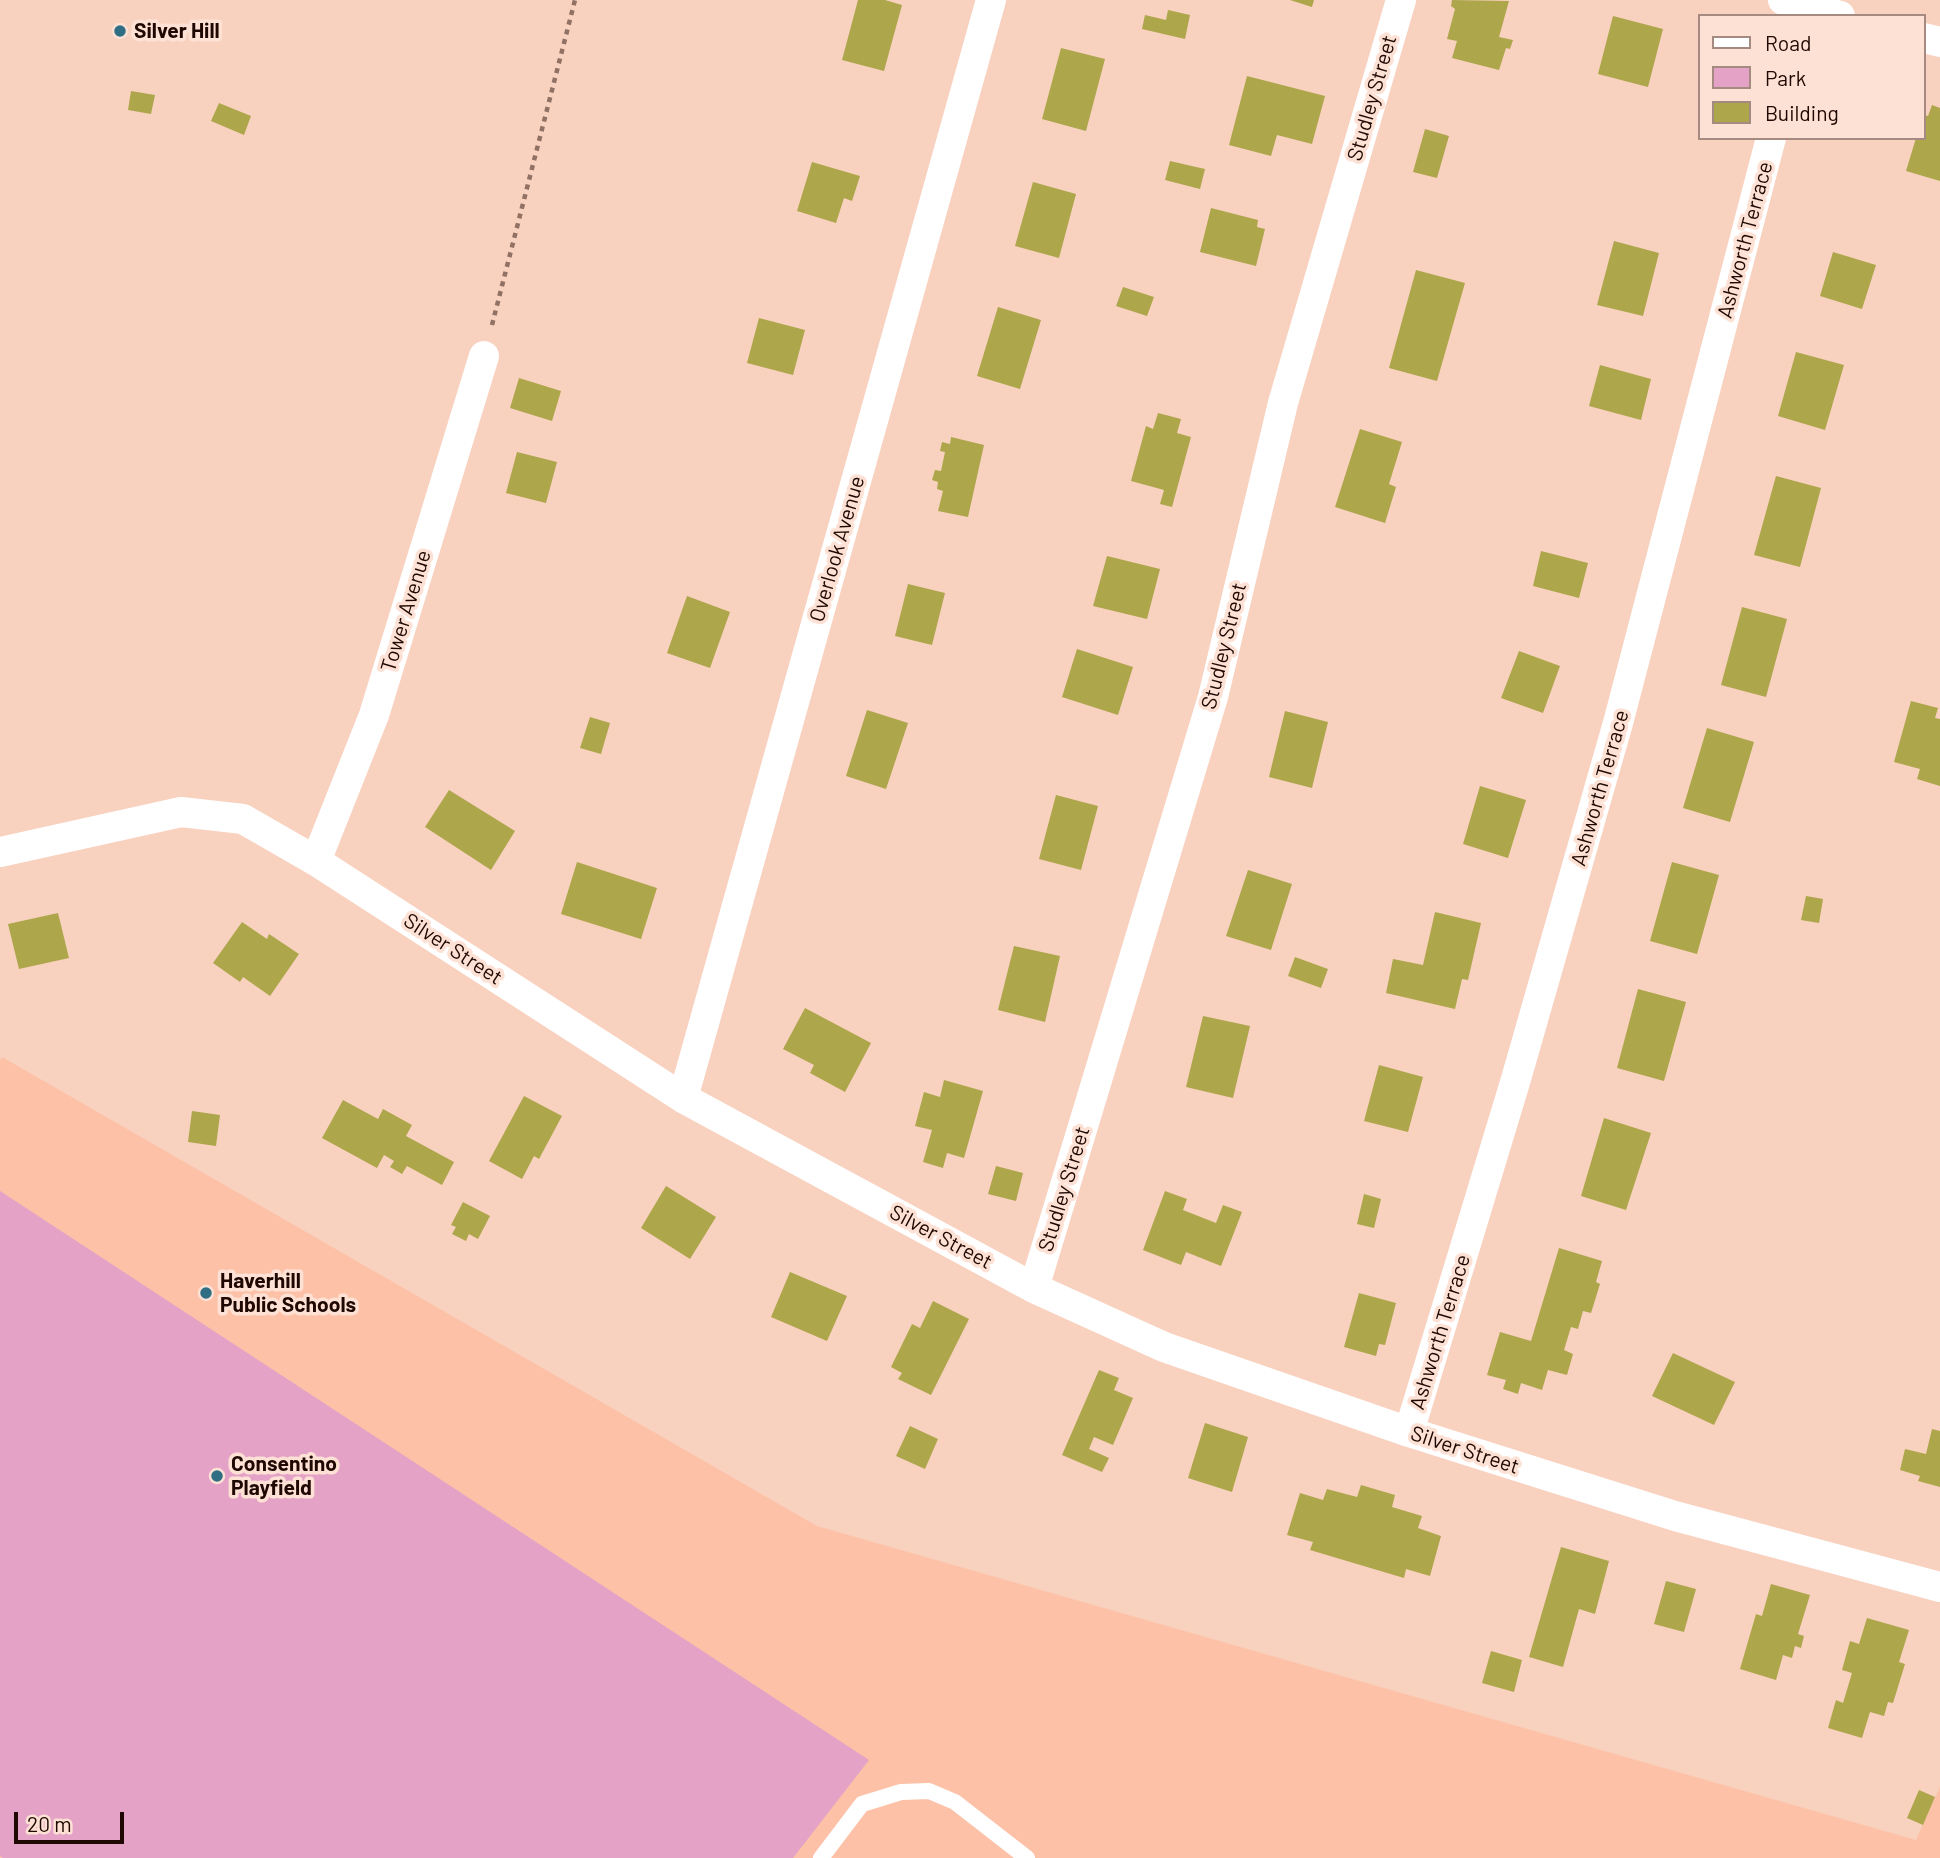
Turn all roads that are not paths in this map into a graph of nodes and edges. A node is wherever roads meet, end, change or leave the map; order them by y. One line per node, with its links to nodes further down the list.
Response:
1 (991, 0): 9 (street, Overlook Avenue)
2 (1401, 0): 10 (street, Studley Street)
3 (1800, 6): 4 (street)
4 (1832, 14)
5 (1770, 140): 11 (street, Ashworth Terrace)
6 (484, 356): 8 (street, Tower Avenue)
7 (0, 852): 8 (street, Silver Street)
8 (316, 861): 9 (street, Silver Street)
9 (683, 1098): 10 (street, Silver Street)
10 (1034, 1288): 11 (street, Silver Street)
11 (1409, 1432): 12 (street, Silver Street)
12 (1940, 1587)
13 (821, 1858): 14 (lane)
14 (1027, 1858)

